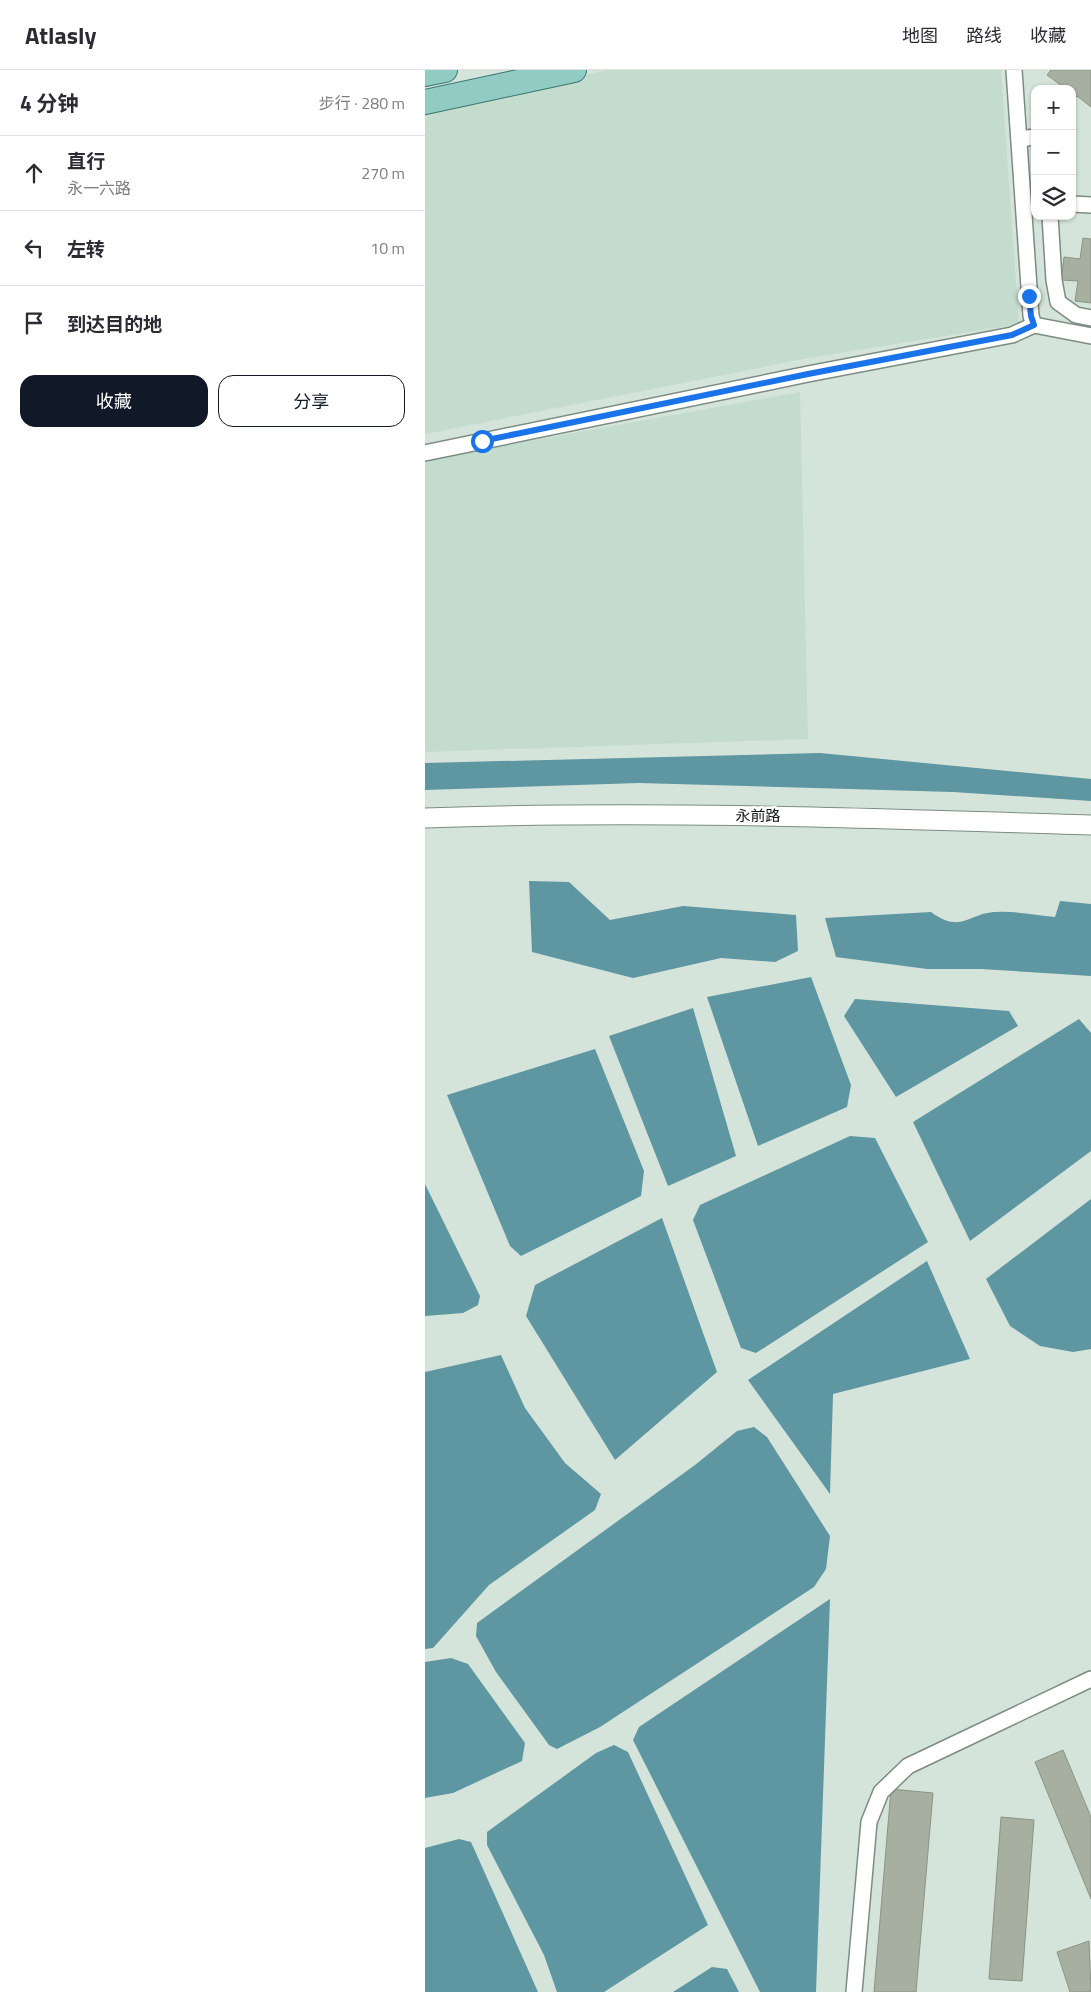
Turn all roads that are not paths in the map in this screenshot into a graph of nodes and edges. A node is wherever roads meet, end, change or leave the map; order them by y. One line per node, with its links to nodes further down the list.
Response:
1 (445, 70): 4 (main road)
2 (574, 70): 5 (main road)
3 (1014, 70): 7 (street)
4 (425, 74)
5 (425, 102)
6 (1031, 138): 7 (street)
7 (1019, 139): 12 (street)
8 (1076, 204): 9 (street)
9 (1091, 205)
10 (1050, 220): 11 (street)
11 (1091, 318)
12 (1034, 325): 13 (street); 14 (street)
13 (1091, 336)
14 (425, 453)
15 (425, 818): 16 (street, 永前路)
16 (1091, 825)
17 (1091, 1680): 18 (street)
18 (854, 1992)

